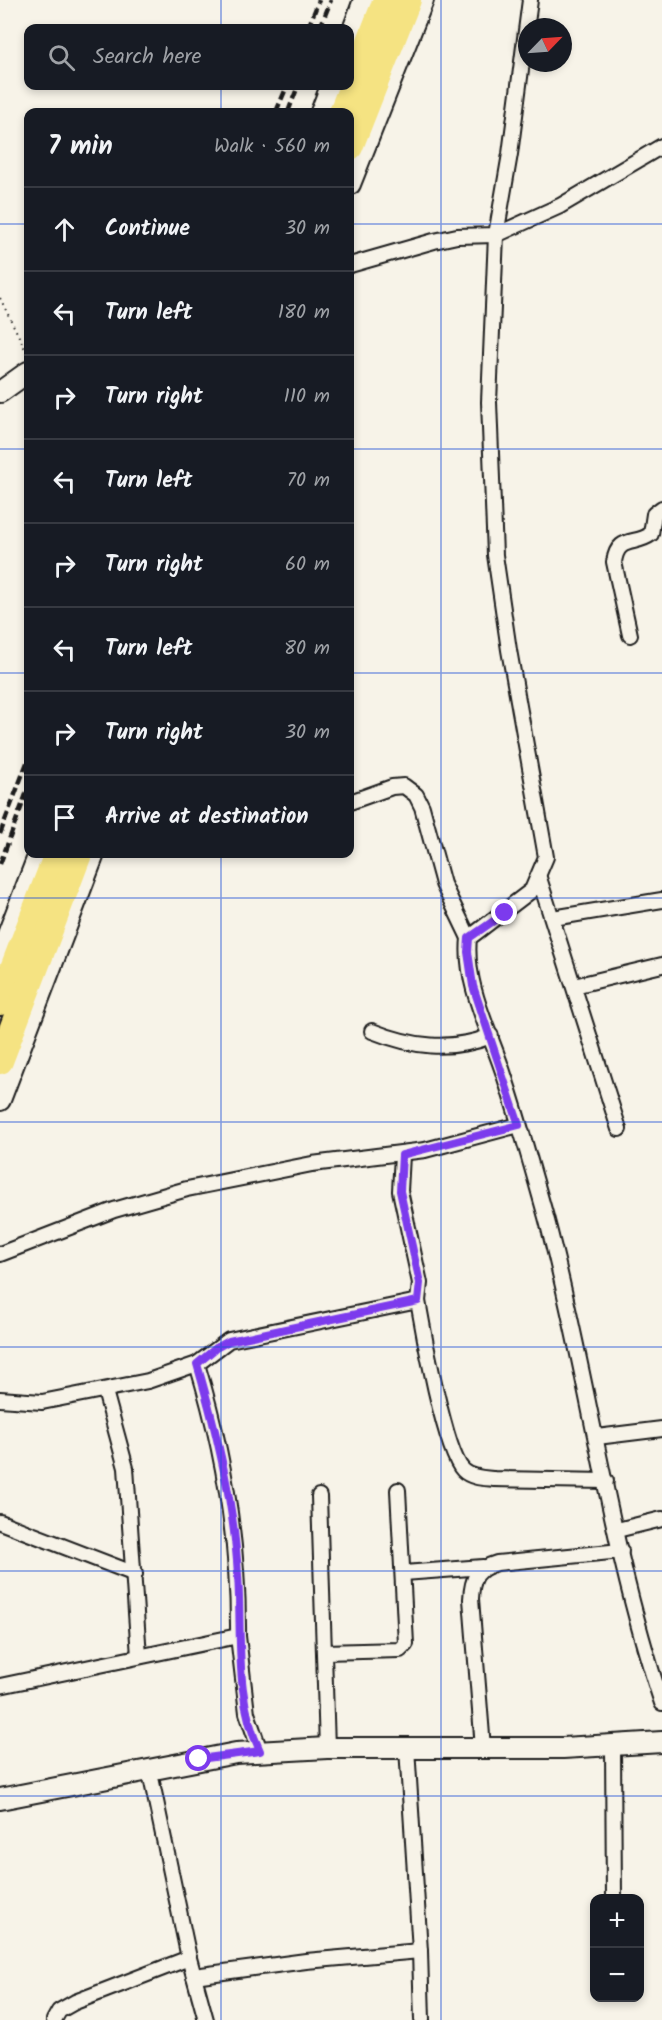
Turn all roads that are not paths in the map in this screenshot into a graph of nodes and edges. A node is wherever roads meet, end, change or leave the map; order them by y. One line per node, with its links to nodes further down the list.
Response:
1 (364, 0): 6 (street)
2 (386, 0): 7 (highway)
3 (408, 0): 12 (highway)
4 (423, 0): 14 (street)
5 (530, 0): 15 (street)
6 (354, 27)
7 (354, 81)
8 (330, 90): 10 (street)
9 (351, 90): 11 (highway)
10 (323, 108)
11 (344, 108)
12 (354, 137)
13 (662, 146): 15 (street)
14 (354, 174)
15 (496, 235): 16 (street); 26 (street)
16 (354, 264)
17 (24, 375): 18 (street)
18 (0, 392)
19 (662, 508): 20 (street)
20 (630, 635)
21 (354, 801): 29 (street)
22 (37, 858): 30 (street)
23 (55, 858): 33 (highway)
24 (77, 858): 36 (highway)
25 (92, 858): 37 (street)
26 (539, 878): 28 (street); 29 (street)
27 (662, 900): 28 (street)
28 (553, 918): 32 (street)
29 (469, 938): 35 (street)
30 (0, 955)
31 (662, 965): 32 (street)
32 (574, 986): 39 (street)
33 (0, 1002)
34 (372, 1031): 35 (street)
35 (491, 1036): 38 (street)
36 (0, 1061)
37 (0, 1100)
38 (519, 1125): 40 (street); 47 (street)
39 (619, 1129)
40 (402, 1155): 41 (street); 42 (street)
41 (0, 1254)
42 (418, 1301): 43 (street); 48 (street)
43 (197, 1364): 44 (street); 58 (street)
44 (105, 1391): 45 (street); 57 (street)
45 (0, 1399)
46 (662, 1429): 47 (street)
47 (597, 1437): 48 (street)
48 (606, 1481): 53 (street)
49 (398, 1490): 56 (street)
50 (319, 1496): 59 (street)
51 (662, 1519): 53 (street)
52 (0, 1522): 57 (street)
53 (617, 1530): 54 (street)
54 (621, 1551): 55 (street); 62 (street)
55 (483, 1567): 56 (street); 67 (street)
56 (404, 1573): 59 (street)
57 (135, 1574): 60 (street)
58 (238, 1636): 60 (street); 68 (street)
59 (324, 1652): 65 (street)
60 (139, 1656): 61 (street)
61 (0, 1686)
62 (662, 1703)
63 (662, 1742): 64 (street)
64 (614, 1746): 67 (street); 71 (street)
65 (327, 1748): 66 (street); 68 (street)
66 (407, 1748): 67 (street); 72 (street)
67 (483, 1748)
68 (260, 1751): 69 (street)
69 (148, 1768): 70 (street); 73 (street)
70 (0, 1799)
71 (614, 1894)
72 (420, 1951): 74 (street); 77 (street)
73 (189, 1958): 74 (street); 75 (street)
74 (194, 1976): 76 (street)
75 (54, 2020)
76 (206, 2020)
77 (422, 2020)

